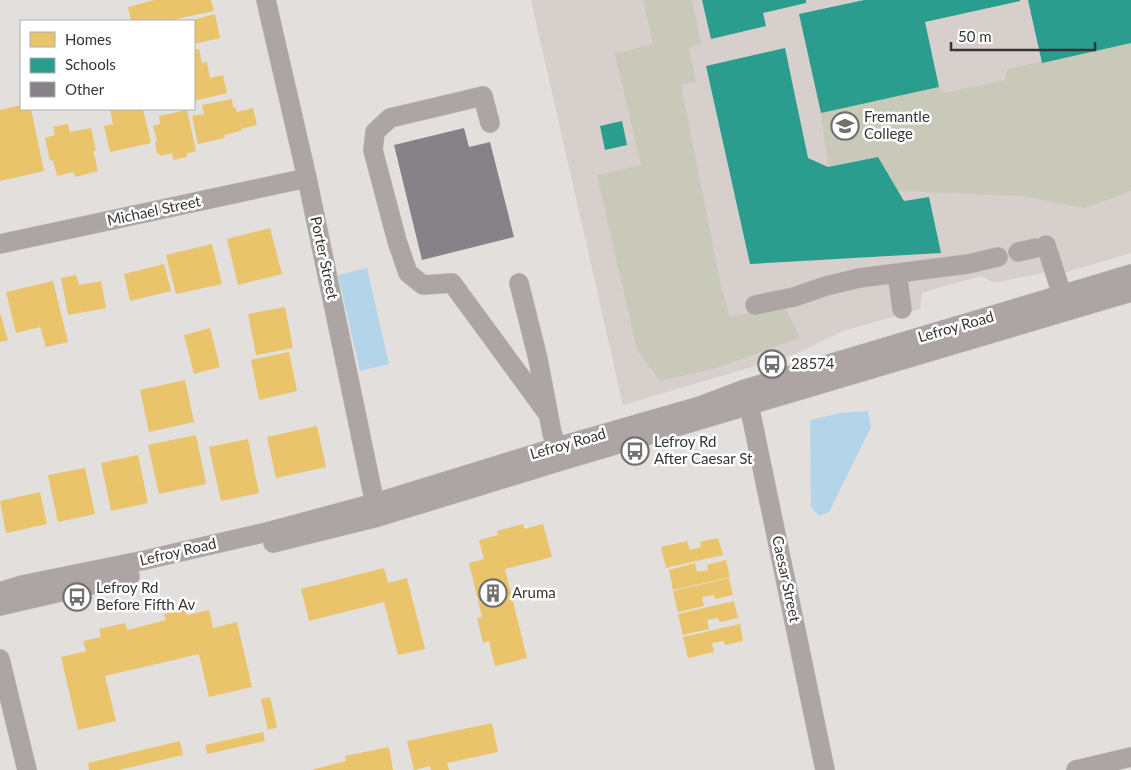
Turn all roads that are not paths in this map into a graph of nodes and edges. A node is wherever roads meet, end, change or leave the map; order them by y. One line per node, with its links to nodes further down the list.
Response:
1 (266, 0): 3 (street, Porter Street)
2 (490, 123): 15 (street)
3 (307, 178): 4 (street, Michael Street); 17 (street, Porter Street)
4 (0, 244)
5 (1033, 248): 11 (street)
6 (998, 257): 7 (street)
7 (897, 273): 12 (street); 13 (street)
8 (1131, 274): 11 (street, Lefroy Road)
9 (518, 283): 15 (street)
10 (1131, 292): 14 (street, Lefroy Road)
11 (1062, 295): 14 (street, Lefroy Road)
12 (754, 305)
13 (902, 308)
14 (747, 398): 16 (street, Lefroy Road); 23 (street, Caesar Street)
15 (548, 414): 16 (street)
16 (559, 454): 17 (street, Lefroy Road)
17 (376, 510): 18 (street, Lefroy Road); 19 (street, Lefroy Road)
18 (0, 592)
19 (0, 606)
20 (0, 659): 22 (street)
21 (1131, 757): 24 (street)
22 (27, 770)
23 (826, 770)
24 (1076, 770)

